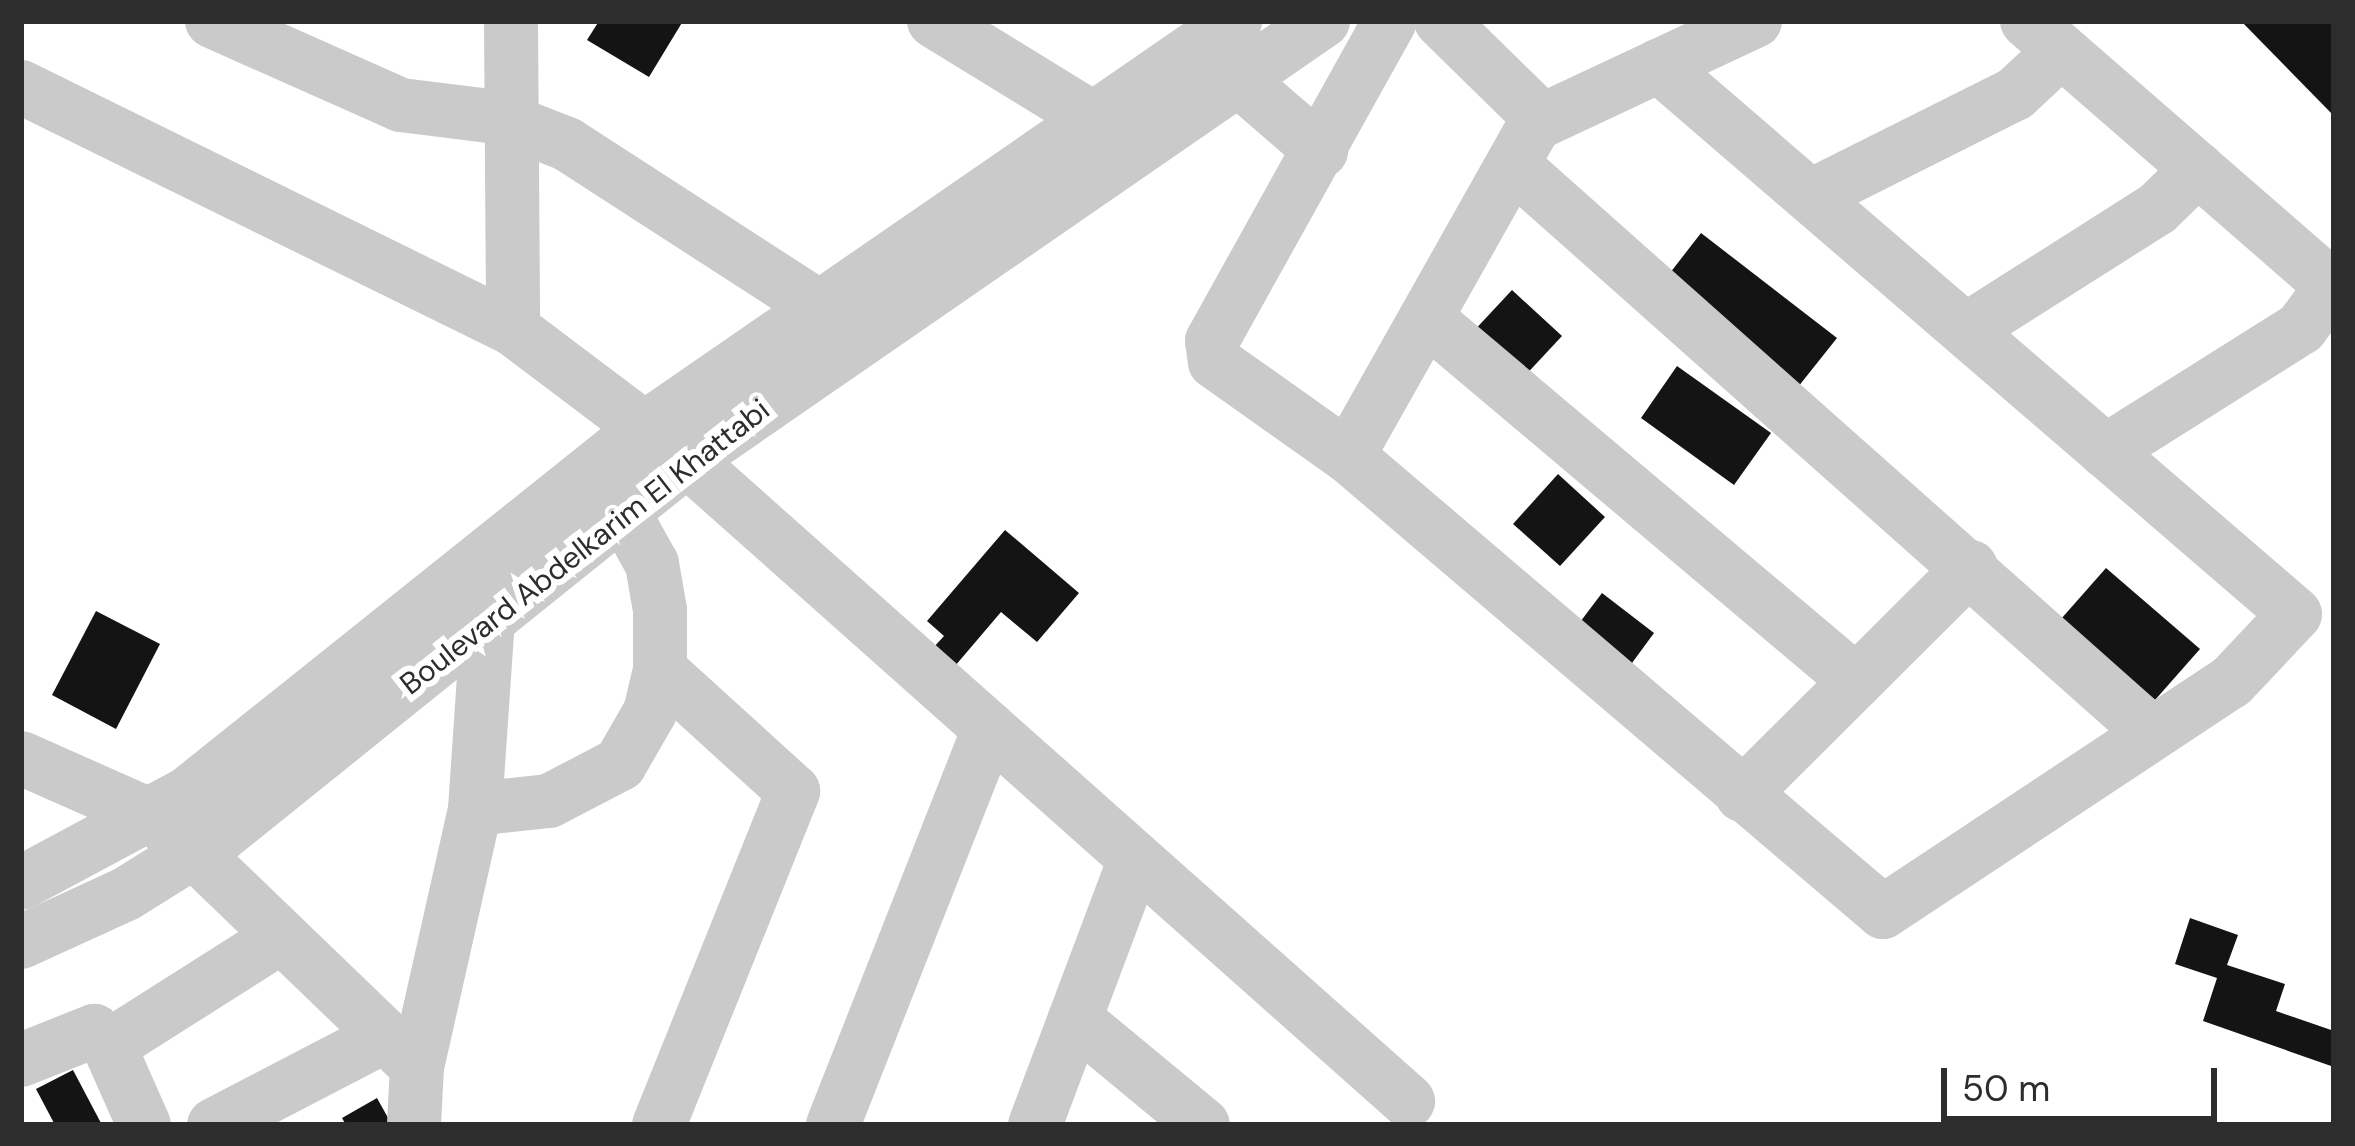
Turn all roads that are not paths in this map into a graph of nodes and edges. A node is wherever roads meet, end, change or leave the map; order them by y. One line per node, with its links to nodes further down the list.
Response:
1 (212, 21): 14 (street)
2 (511, 21): 14 (street)
3 (934, 21): 13 (street)
4 (1235, 21): 13 (street, Boulevard Abdelkarim El Khattabi)
5 (1323, 21): 11 (street, Boulevard Abdelkarim El Khattabi)
6 (1390, 21): 16 (street)
7 (1441, 21): 15 (street)
8 (1755, 21): 10 (street)
9 (2044, 36): 17 (street); 18 (street)
10 (1660, 66): 15 (street); 18 (street)
11 (1238, 79): 16 (street); 26 (street, Boulevard Abdelkarim El Khattabi)
12 (21, 87): 21 (street)
13 (1092, 118): 19 (street, Boulevard Abdelkarim El Khattabi)
14 (516, 122): 19 (street); 21 (street)
15 (1524, 144): 20 (street); 28 (street)
16 (1321, 151): 25 (street)
17 (2198, 169): 22 (street); 24 (street)
18 (1811, 196): 22 (street)
19 (814, 304): 23 (street, Boulevard Abdelkarim El Khattabi)
20 (1426, 317): 25 (street); 31 (street)
21 (513, 329): 23 (street)
22 (1966, 330): 24 (street)
23 (645, 428): 26 (street); 37 (street, Boulevard Abdelkarim El Khattabi)
24 (2106, 451): 33 (street)
25 (1348, 456): 35 (street)
26 (687, 460): 27 (street, Boulevard Abdelkarim El Khattabi); 32 (street)
27 (623, 512): 29 (street, Boulevard Abdelkarim El Khattabi); 30 (street)
28 (1971, 567): 31 (street); 33 (street)
29 (488, 620): 36 (street); 38 (street, Boulevard Abdelkarim El Khattabi)
30 (661, 670): 36 (street); 51 (street)
31 (1856, 681): 35 (street)
32 (989, 729): 39 (street); 52 (street)
33 (2151, 732): 35 (street)
34 (21, 758): 37 (street)
35 (1742, 794)
36 (475, 809): 45 (street)
37 (152, 816): 38 (street); 40 (street, Boulevard Abdelkarim El Khattabi)
38 (195, 853): 41 (street); 42 (street, Boulevard Abdelkarim El Khattabi)
39 (1135, 859): 43 (street); 47 (street)
40 (21, 883)
41 (280, 937): 44 (street); 45 (street)
42 (21, 941)
43 (1075, 1019): 53 (street); 54 (street)
44 (109, 1046): 46 (street); 48 (street)
45 (400, 1052): 49 (street); 50 (street)
46 (21, 1060)
47 (1408, 1101)
48 (144, 1125)
49 (214, 1125)
50 (414, 1125)
51 (659, 1125)
52 (833, 1125)
53 (1035, 1125)
54 (1203, 1125)

